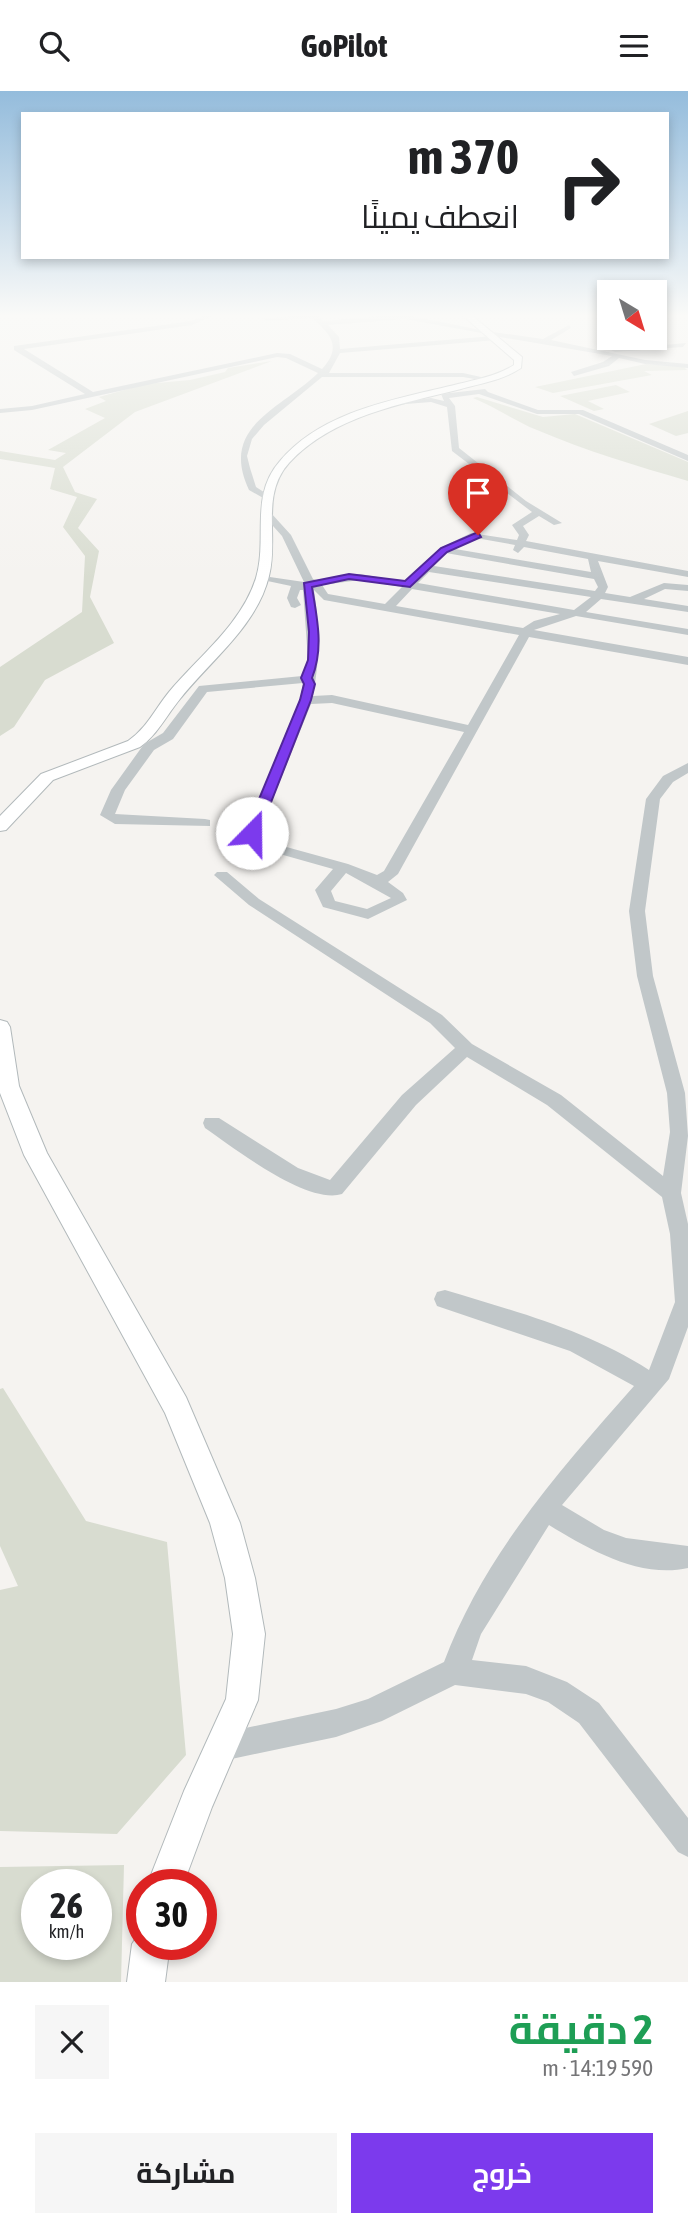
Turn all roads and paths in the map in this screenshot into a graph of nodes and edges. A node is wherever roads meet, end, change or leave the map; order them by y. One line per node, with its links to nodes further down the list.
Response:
1 (50, 402): 10 (street)
2 (287, 402): 12 (street)
3 (396, 402): 8 (main road)
4 (403, 402): 8 (street)
5 (438, 402): 9 (street)
6 (449, 402): 9 (street)
7 (511, 402): 11 (street)
8 (393, 403): 12 (main road)
9 (451, 406): 13 (street)
10 (0, 411)
11 (688, 458)
12 (265, 496): 14 (main road)
13 (537, 513): 15 (street); 16 (street)
14 (268, 515): 23 (main road); 25 (street)
15 (557, 523)
16 (523, 544): 17 (street); 18 (street); 19 (street)
17 (444, 550): 19 (street); 20 (street)
18 (595, 557): 21 (street); 22 (street)
19 (510, 562): 22 (street); 24 (street)
20 (424, 568): 24 (street); 26 (street)
21 (688, 574)
22 (601, 577): 28 (street)
23 (263, 579): 25 (street); 43 (main road)
24 (498, 580): 28 (street); 33 (street)
25 (307, 584): 26 (street); 30 (street); 31 (street); 40 (street)
26 (407, 585): 31 (street); 33 (street)
27 (688, 587): 29 (street)
28 (597, 596): 29 (street); 34 (street)
29 (632, 601): 32 (street); 35 (street)
30 (295, 605)
31 (387, 608): 33 (street)
32 (688, 609)
33 (477, 610): 34 (street); 36 (street)
34 (579, 613): 35 (street); 36 (street)
35 (598, 617): 37 (street); 38 (street)
36 (527, 631): 38 (street); 42 (street)
37 (688, 632)
38 (572, 639): 39 (street)
39 (688, 661)
40 (307, 679): 41 (street); 43 (street)
41 (306, 700): 42 (street); 47 (street)
42 (472, 730): 49 (street)
43 (150, 740): 45 (street); 46 (main road)
44 (688, 767): 53 (street)
45 (205, 823)
46 (0, 826)
47 (343, 867): 49 (street); 49 (street)
48 (222, 875): 51 (street)
49 (378, 881)
50 (0, 1027): 59 (main road)
51 (466, 1048): 52 (street); 53 (street)
52 (212, 1123)
53 (671, 1193): 55 (street)
54 (445, 1299): 55 (street)
55 (651, 1384): 56 (street)
56 (545, 1509): 57 (street); 58 (street)
57 (684, 1557)
58 (454, 1671): 59 (street); 60 (street)
59 (222, 1747): 61 (main road)
60 (687, 1835)
61 (170, 1869)
62 (148, 1960): 63 (main road)
63 (146, 1982)

